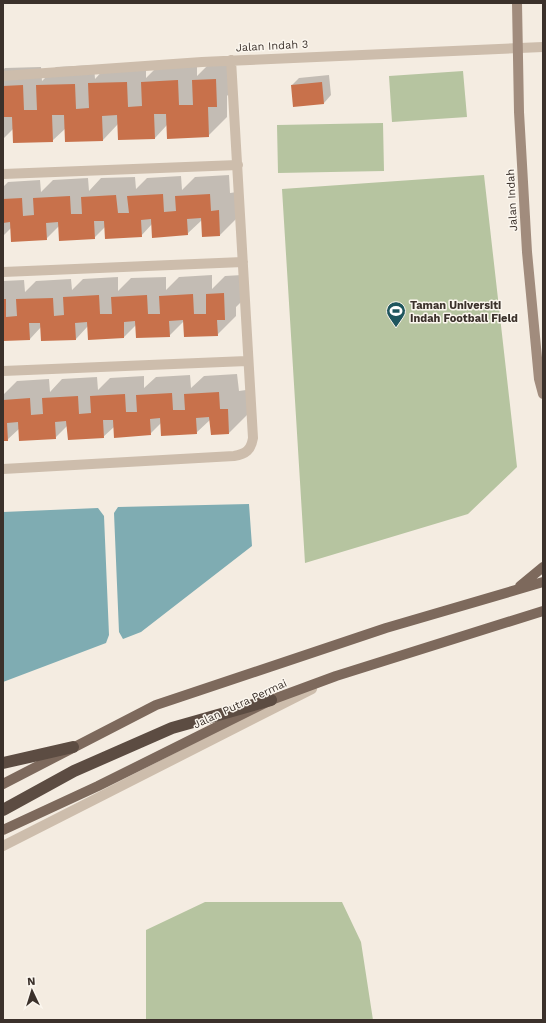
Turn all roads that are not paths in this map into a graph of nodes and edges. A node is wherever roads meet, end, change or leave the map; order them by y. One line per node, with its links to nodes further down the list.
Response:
1 (517, 3): 2 (street, Jalan Indah)
2 (519, 47): 3 (street, Jalan Indah 3); 4 (street, Jalan Indah 3); 12 (street, Jalan Indah)
3 (543, 47)
4 (231, 60): 5 (street, Jalan Indah 3); 6 (street)
5 (3, 76)
6 (238, 165): 7 (street); 8 (street)
7 (3, 174)
8 (243, 262): 9 (street); 10 (street)
9 (3, 272)
10 (247, 361): 11 (street); 13 (street)
11 (3, 371)
12 (543, 394)
13 (3, 469)
14 (543, 567): 16 (main road)
15 (543, 582): 16 (main road, Jalan Putra Permai)
16 (514, 590): 20 (main road, Jalan Putra Permai)
17 (543, 611): 18 (main road, Jalan Putra Permai)
18 (336, 676): 19 (main road, Jalan Putra Permai); 25 (street)
19 (271, 700): 23 (highway); 24 (main road, Jalan Putra Permai)
20 (73, 747): 21 (highway); 22 (main road, Jalan Putra Permai)
21 (3, 763)
22 (3, 784)
23 (3, 810)
24 (3, 830)
25 (3, 846)

